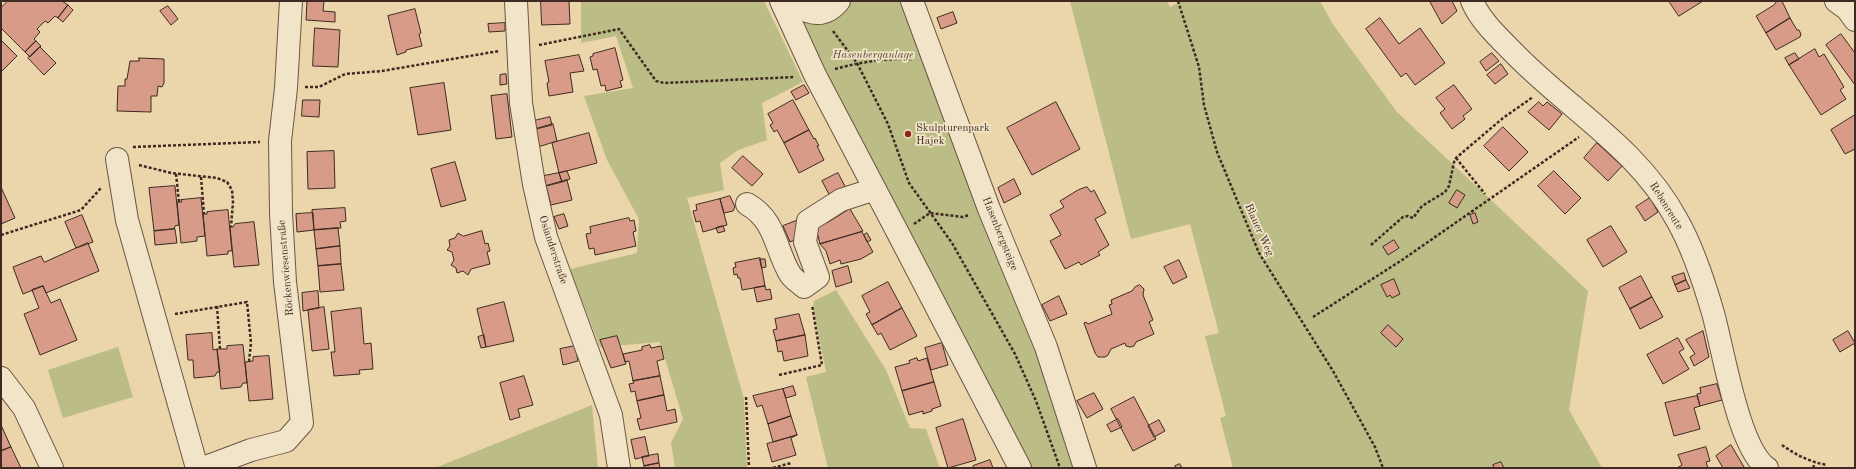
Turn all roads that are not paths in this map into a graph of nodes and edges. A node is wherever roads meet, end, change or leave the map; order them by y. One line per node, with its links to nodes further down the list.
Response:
1 (291, 1): 15 (street, Röckenwiesenstraße)
2 (516, 1): 16 (street, Osianderstraße)
3 (782, 1): 4 (street); 10 (street)
4 (839, 1)
5 (912, 1): 18 (street, Hasenbergsteige)
6 (1472, 1): 19 (street, Rebenreute)
7 (1836, 1): 8 (street)
8 (1855, 20)
9 (117, 159): 14 (street)
10 (875, 189): 11 (street); 17 (street)
11 (746, 204)
12 (1, 378): 13 (street)
13 (52, 468)
14 (197, 468)
15 (203, 468)
16 (619, 468)
17 (1020, 468)
18 (1085, 468)
19 (1767, 468)

